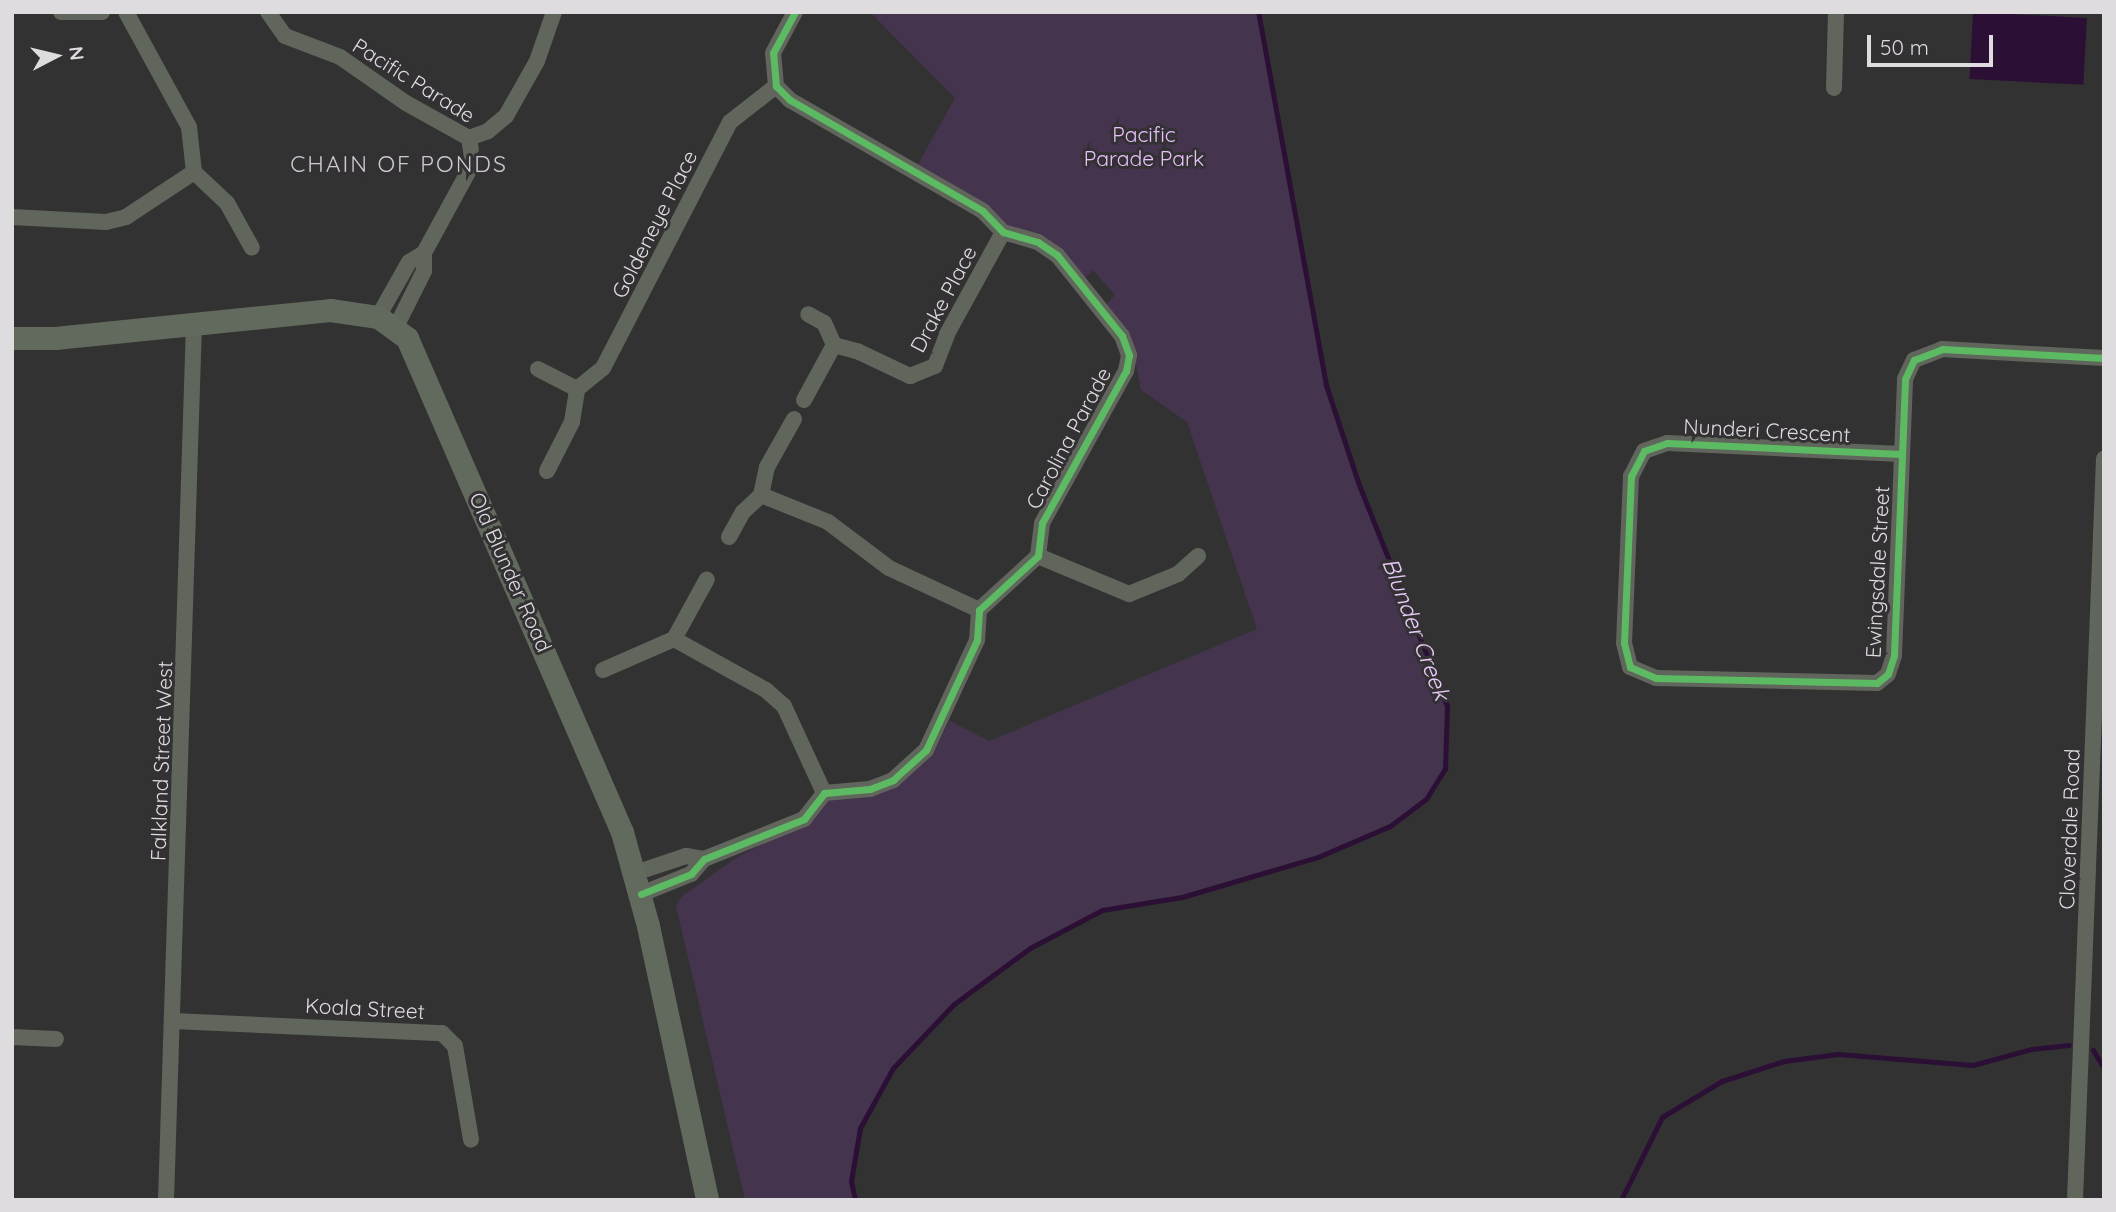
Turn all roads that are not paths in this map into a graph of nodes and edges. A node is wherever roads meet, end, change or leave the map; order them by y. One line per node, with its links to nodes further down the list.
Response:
1 (61, 12): 2 (street)
2 (102, 12)
3 (125, 12): 11 (street)
4 (268, 12): 10 (street, Pacific Parade)
5 (554, 12): 10 (street)
6 (795, 12): 8 (street)
7 (1836, 12): 9 (street)
8 (776, 86): 13 (street, Carolina Parade); 22 (street, Goldeneye Place)
9 (1834, 89)
10 (469, 138): 16 (street, Pacific Parade)
11 (194, 172): 12 (street); 14 (street)
12 (12, 217)
13 (1003, 232): 19 (street, Drake Place); 30 (street, Carolina Parade)
14 (252, 248)
15 (808, 314): 19 (street)
16 (387, 322): 17 (main road); 39 (main road, Old Blunder Road)
17 (194, 324): 18 (main road); 40 (street, Falkland Street West)
18 (12, 338)
19 (834, 345): 23 (street)
20 (2104, 358): 25 (street, Ewingsdale Street)
21 (538, 369): 22 (street)
22 (577, 389): 27 (street)
23 (804, 400)
24 (794, 419): 28 (street)
25 (1901, 454): 35 (street, Nunderi Crescent); 35 (street, Ewingsdale Street)
26 (2104, 459): 37 (street, Cloverdale Road)
27 (547, 471)
28 (761, 495): 29 (street); 33 (street)
29 (729, 537)
30 (1038, 556): 31 (street); 33 (street)
31 (1198, 556)
32 (707, 579): 34 (street)
33 (979, 610): 38 (street)
34 (674, 639): 36 (street); 38 (street)
35 (1630, 667)
36 (603, 670)
37 (2098, 780): 46 (street, Cloverdale Road)
38 (824, 793): 39 (street)
39 (638, 884): 45 (main road, Old Blunder Road)
40 (173, 1021): 43 (street, Koala Street); 44 (street, Falkland Street West)
41 (12, 1037): 42 (street)
42 (56, 1039)
43 (471, 1140)
44 (166, 1200)
45 (706, 1200)
46 (2075, 1200)

